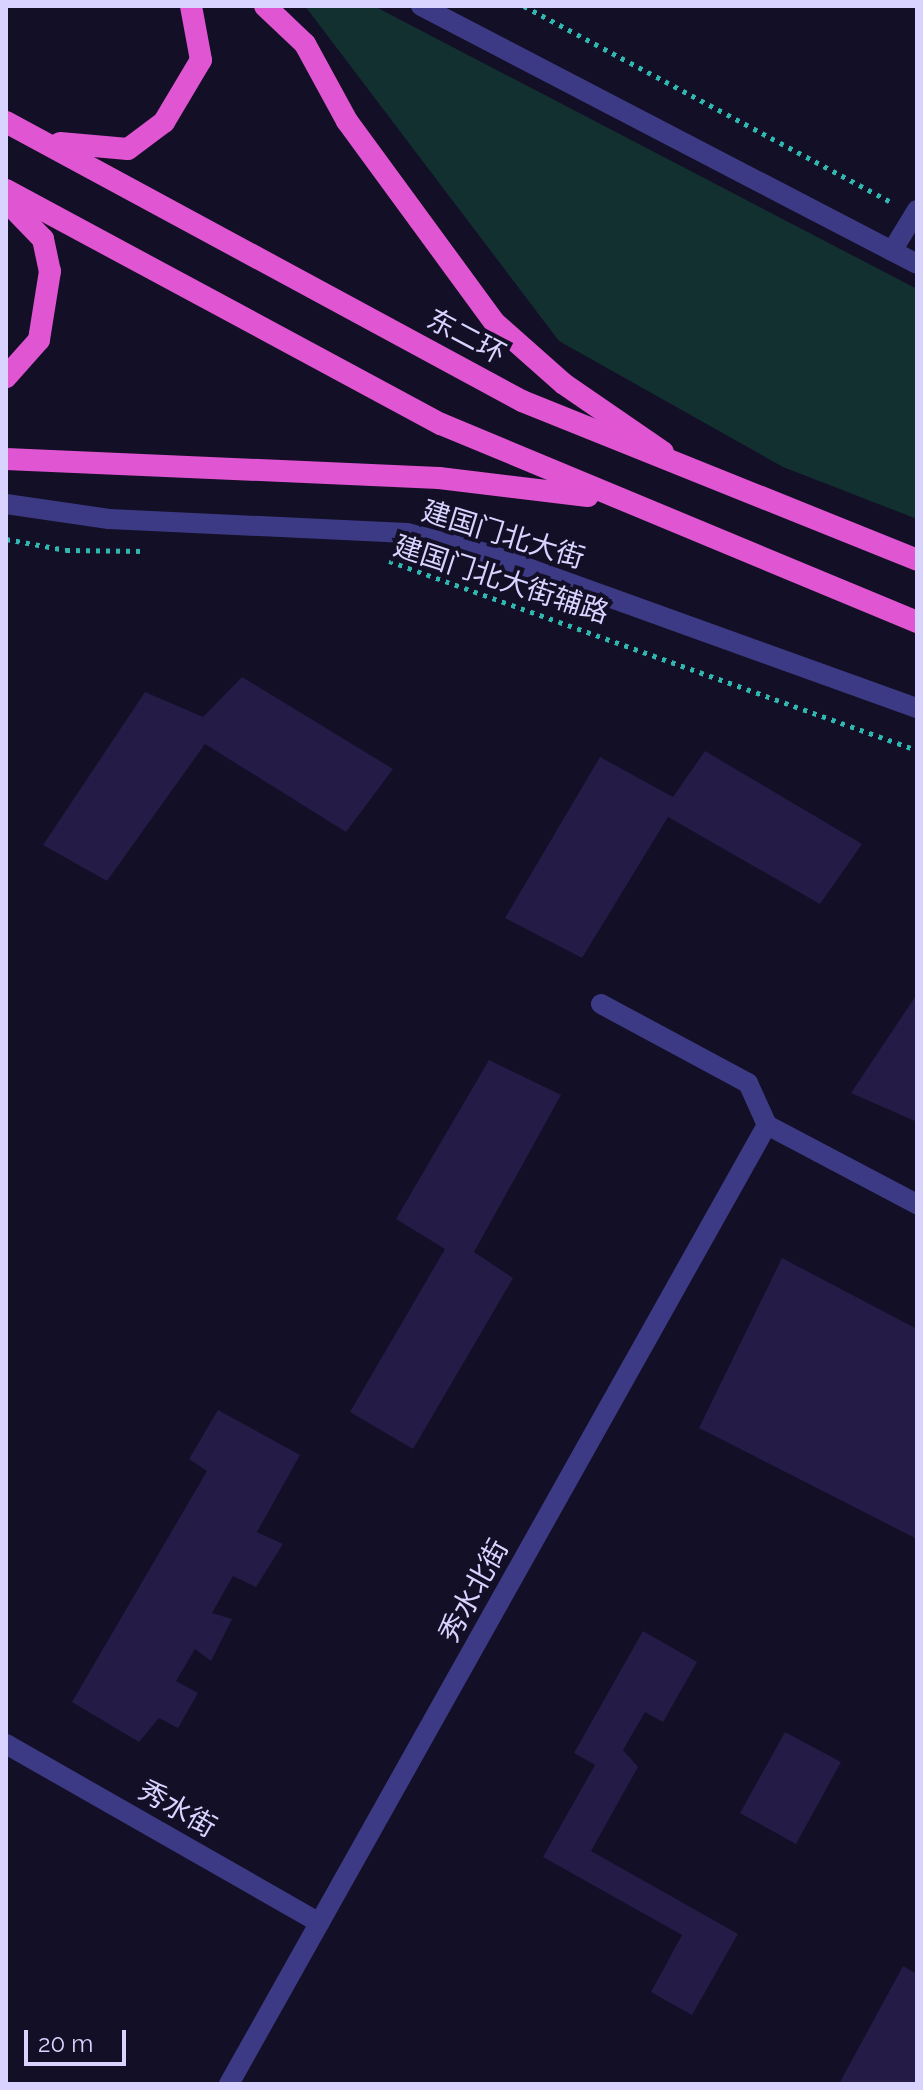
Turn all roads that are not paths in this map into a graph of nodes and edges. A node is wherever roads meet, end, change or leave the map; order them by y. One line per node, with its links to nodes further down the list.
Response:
1 (191, 6): 4 (highway)
2 (265, 6): 12 (highway)
3 (421, 6): 8 (street)
4 (12, 126): 12 (highway, 东二环)
5 (6, 190): 13 (highway)
6 (6, 201): 10 (highway)
7 (916, 212): 8 (street)
8 (892, 251): 9 (street)
9 (917, 264)
10 (6, 377)
11 (6, 459): 13 (highway)
12 (703, 480): 15 (highway, 东二环)
13 (613, 499): 16 (highway)
14 (6, 504): 17 (street, 建国门北大街)
15 (917, 560)
16 (917, 622)
17 (917, 708)
18 (601, 1004): 19 (street)
19 (767, 1125): 20 (street); 22 (street, 秀水北街)
20 (917, 1204)
21 (6, 1744): 22 (street, 秀水街)
22 (320, 1923): 23 (street, 秀水北街)
23 (229, 2084)

